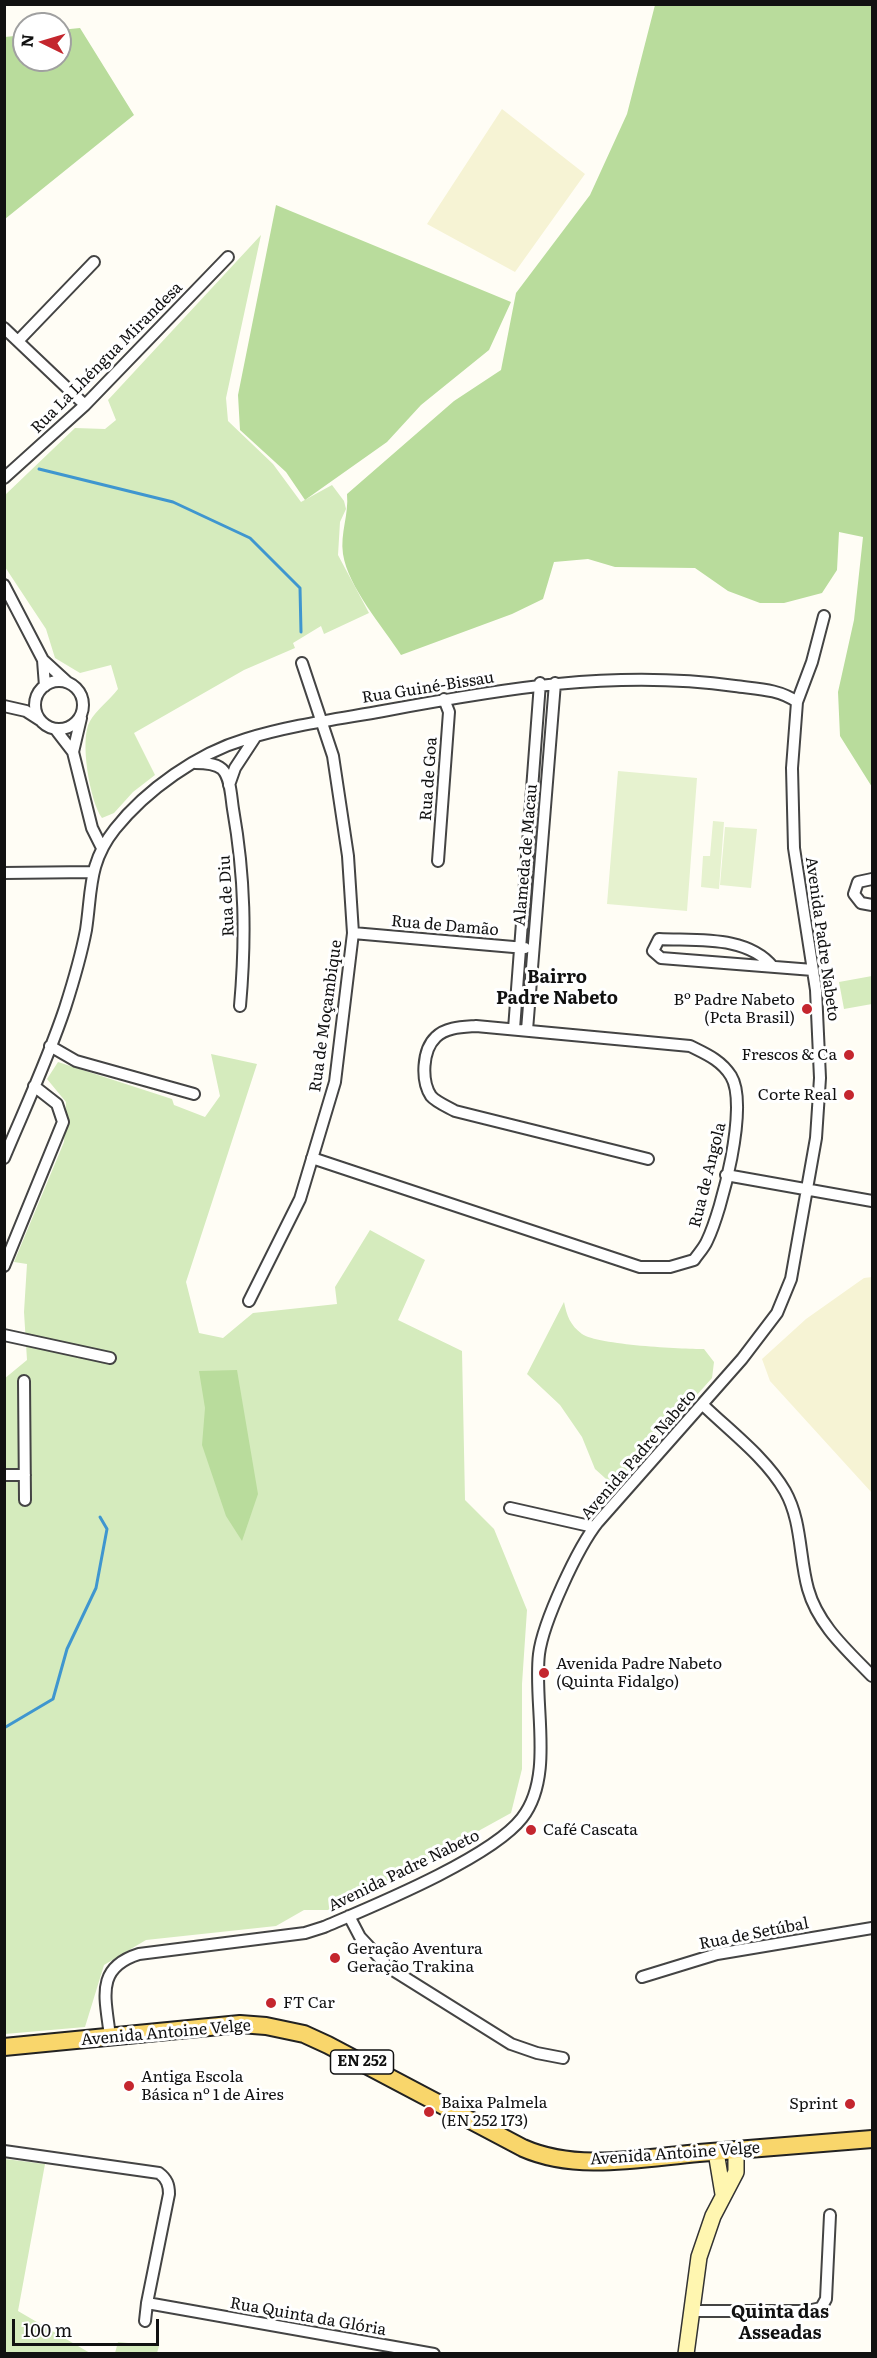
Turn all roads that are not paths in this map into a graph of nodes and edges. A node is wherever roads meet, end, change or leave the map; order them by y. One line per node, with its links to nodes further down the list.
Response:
1 (228, 257): 5 (street, Rua La Lhéngua Mirandesa)
2 (94, 262): 4 (street)
3 (4, 328): 4 (street)
4 (18, 341): 5 (street)
5 (85, 405): 6 (street, Rua La Lhéngua Mirandesa)
6 (4, 478)
7 (4, 585): 9 (street)
8 (824, 616): 17 (street, Avenida Padre Nabeto)
9 (43, 660): 11 (street); 14 (street)
10 (303, 663): 21 (street, Rua de Moçambique)
11 (67, 682): 14 (street); 19 (street)
12 (540, 683): 13 (street, Rua Guiné-Bissau); 16 (street, Rua Guiné-Bissau); 34 (street, Alameda de Macau)
13 (555, 683): 17 (street, Rua Guiné-Bissau); 35 (street, Alameda de Macau)
14 (45, 686): 15 (street)
15 (37, 696): 18 (street); 20 (street)
16 (444, 699): 21 (street, Rua Guiné-Bissau); 28 (street, Rua de Goa)
17 (797, 702): 37 (street, Avenida Padre Nabeto)
18 (8, 706): 20 (street)
19 (81, 717): 22 (street); 24 (street)
20 (40, 720): 22 (street)
21 (323, 722): 23 (street, Rua Guiné-Bissau); 33 (street, Rua de Moçambique)
22 (56, 730): 24 (street)
23 (256, 736): 25 (street, Rua Guiné-Bissau); 26 (street)
24 (73, 752): 27 (street)
25 (195, 762): 26 (street); 27 (street, Rua Guiné-Bissau)
26 (229, 784): 38 (street, Rua de Diu)
27 (102, 848): 29 (street, Rua Guiné-Bissau)
28 (438, 861)
29 (92, 872): 30 (street); 41 (street, Rua Guiné-Bissau)
30 (4, 873)
31 (873, 879): 32 (street)
32 (873, 904)
33 (353, 933): 34 (street, Rua de Damão); 45 (street, Rua de Moçambique)
34 (519, 947): 35 (street, Rua de Damão); 39 (street, Alameda de Macau)
35 (534, 949): 40 (street, Alameda de Macau)
36 (773, 968): 36 (street); 37 (street)
37 (813, 970): 48 (street, Avenida Padre Nabeto)
38 (240, 1006)
39 (514, 1029): 40 (street, Rua de Angola); 46 (street, Rua de Angola)
40 (527, 1030): 47 (street, Rua de Angola)
41 (50, 1046): 42 (street, Rua Guiné-Bissau); 43 (street)
42 (34, 1086): 44 (street, Rua Guiné-Bissau); 50 (street)
43 (194, 1094)
44 (4, 1158)
45 (312, 1158): 47 (street, Rua de Angola); 51 (street, Rua de Moçambique)
46 (648, 1159)
47 (726, 1175): 48 (street)
48 (807, 1190): 49 (street); 55 (street, Avenida Padre Nabeto)
49 (873, 1201)
50 (4, 1266)
51 (249, 1301)
52 (4, 1335): 53 (street)
53 (110, 1358)
54 (24, 1381): 57 (street)
55 (703, 1405): 60 (street, Avenida Padre Nabeto); 61 (street)
56 (4, 1474): 57 (street)
57 (25, 1475): 58 (street)
58 (25, 1500)
59 (510, 1508): 60 (street)
60 (594, 1527): 62 (street, Avenida Padre Nabeto)
61 (873, 1676)
62 (349, 1916): 65 (street, Avenida Padre Nabeto); 67 (street)
63 (873, 1928): 64 (street, Rua de Setúbal)
64 (642, 1977)
65 (110, 2037): 66 (main road, Avenida Antoine Velge / EN 252); 71 (main road, Avenida Antoine Velge / EN 252)
66 (4, 2047)
67 (563, 2058)
68 (873, 2139): 69 (main road, Avenida Antoine Velge / EN 252)
69 (736, 2150): 71 (main road, Avenida Antoine Velge / EN 252); 72 (street)
70 (4, 2151): 74 (street)
71 (717, 2152): 72 (street)
72 (723, 2194): 75 (street)
73 (830, 2215): 75 (street)
74 (147, 2304): 76 (street); 77 (street, Rua Quinta da Glória)
75 (690, 2311): 78 (street)
76 (146, 2321)
77 (434, 2354)
78 (686, 2354)

